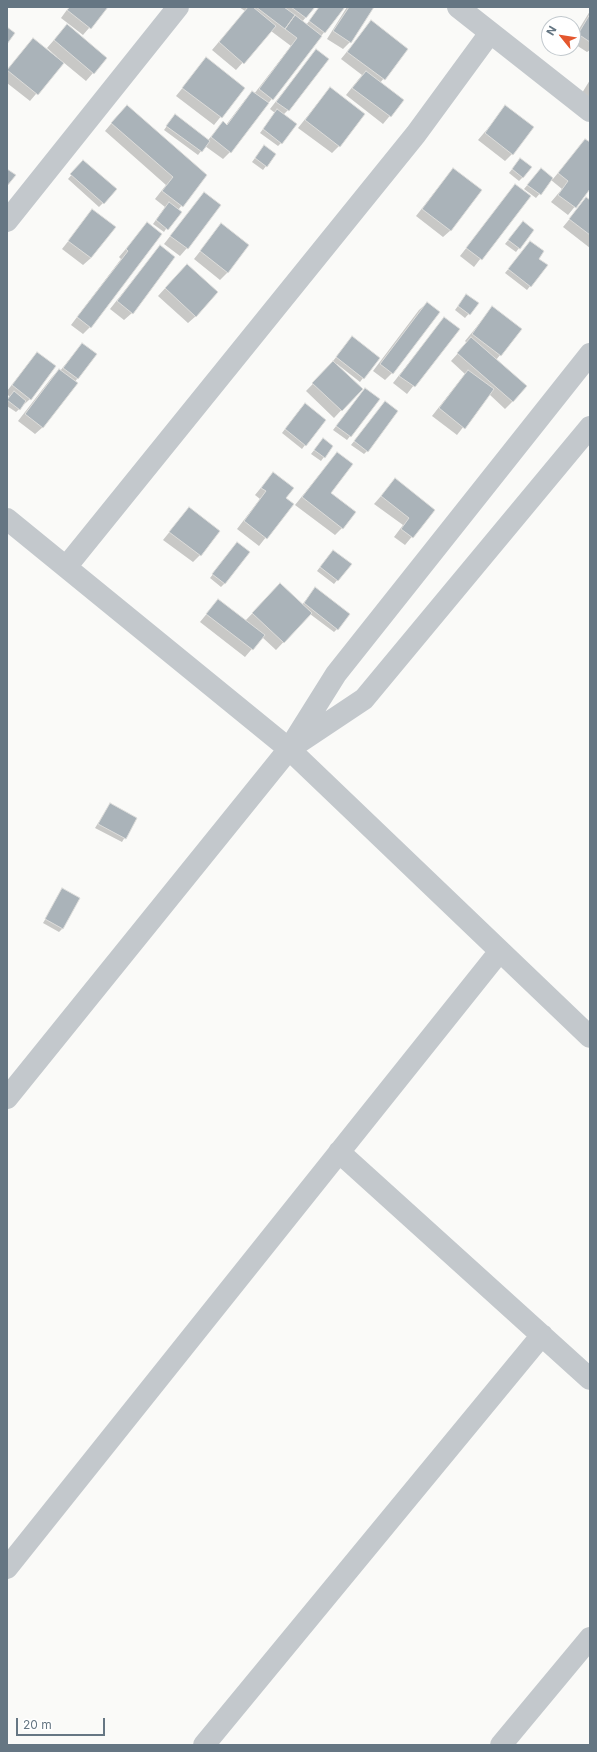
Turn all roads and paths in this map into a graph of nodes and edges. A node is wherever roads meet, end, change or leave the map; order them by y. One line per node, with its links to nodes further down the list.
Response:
1 (178, 7): 5 (street)
2 (458, 7): 3 (street)
3 (490, 33): 4 (street); 9 (street)
4 (590, 111)
5 (7, 221)
6 (590, 354): 10 (street)
7 (590, 427): 10 (street)
8 (7, 519): 9 (street)
9 (66, 567): 10 (street)
10 (289, 749): 11 (street); 13 (street)
11 (500, 951): 12 (street); 14 (street)
12 (590, 1037)
13 (7, 1098)
14 (339, 1152): 15 (street); 17 (street)
15 (542, 1336): 16 (street); 19 (street)
16 (590, 1379)
17 (7, 1568)
18 (590, 1638): 20 (street)
19 (204, 1745)
20 (501, 1745)

